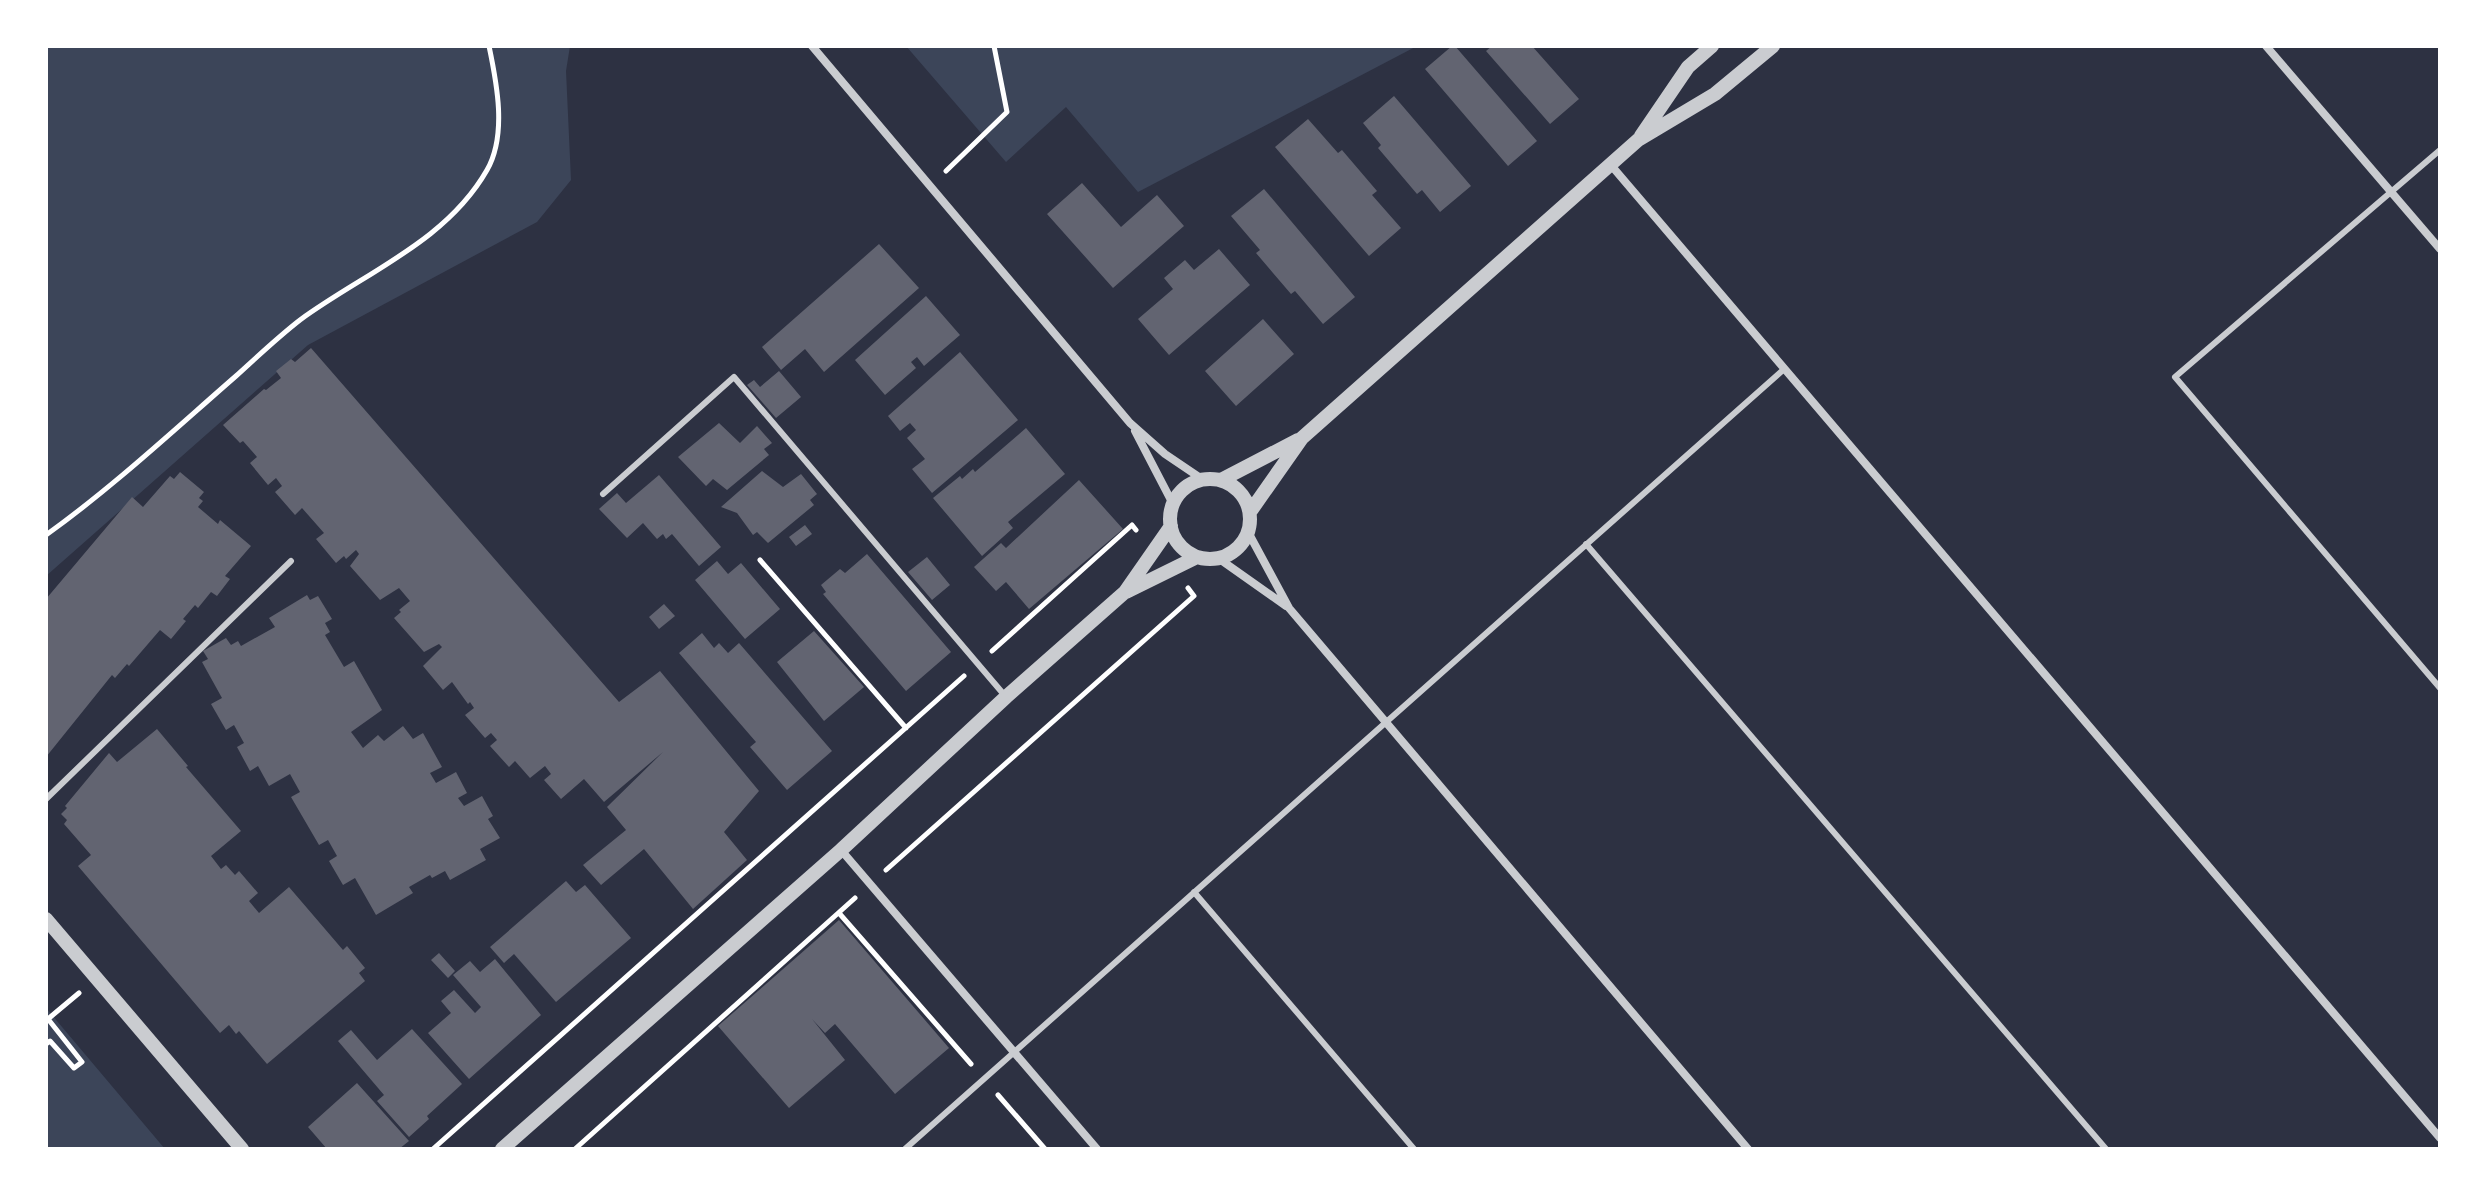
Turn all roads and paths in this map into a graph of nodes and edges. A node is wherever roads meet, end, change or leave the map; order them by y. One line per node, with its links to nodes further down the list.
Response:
1 (489, 46): 23 (path)
2 (812, 46): 10 (street)
3 (994, 46): 10 (path)
4 (1712, 46): 7 (street)
5 (1773, 46): 7 (street)
6 (2266, 46): 11 (street)
7 (1638, 140): 9 (street)
8 (2440, 150): 11 (lane)
9 (1610, 164): 13 (street); 15 (street)
10 (930, 185): 14 (street)
11 (2391, 192): 12 (street); 31 (lane)
12 (2440, 249)
13 (1783, 370): 24 (lane); 44 (street)
14 (1130, 423): 16 (street); 19 (street)
15 (1302, 438): 17 (street); 20 (street)
16 (1202, 479): 17 (street); 19 (street)
17 (1221, 480): 20 (street)
18 (603, 494): 32 (lane)
19 (1173, 504): 21 (street)
20 (1250, 512): 22 (street)
21 (1171, 526): 25 (street); 29 (street)
22 (1248, 532): 26 (street); 30 (street)
23 (46, 535)
24 (1586, 544): 33 (lane); 52 (lane)
25 (1197, 557): 26 (street); 29 (street)
26 (1218, 558): 30 (street)
27 (760, 560): 34 (path)
28 (291, 561): 35 (lane)
29 (1125, 592): 32 (street)
30 (1289, 608): 33 (street)
31 (2440, 688)
32 (1006, 697): 36 (street)
33 (1385, 724): 37 (lane); 51 (street)
34 (906, 728)
35 (46, 799)
36 (841, 850): 42 (street); 46 (street)
37 (1194, 892): 42 (lane); 50 (lane)
38 (839, 913): 43 (path)
39 (46, 919): 40 (street)
40 (96, 979): 41 (path); 45 (street)
41 (46, 1044)
42 (1014, 1051): 43 (lane); 49 (street)
43 (983, 1078): 47 (lane); 48 (path)
44 (2440, 1138)
45 (242, 1149)
46 (502, 1149)
47 (905, 1149)
48 (1045, 1149)
49 (1097, 1149)
50 (1414, 1149)
51 (1748, 1149)
52 (2106, 1149)

